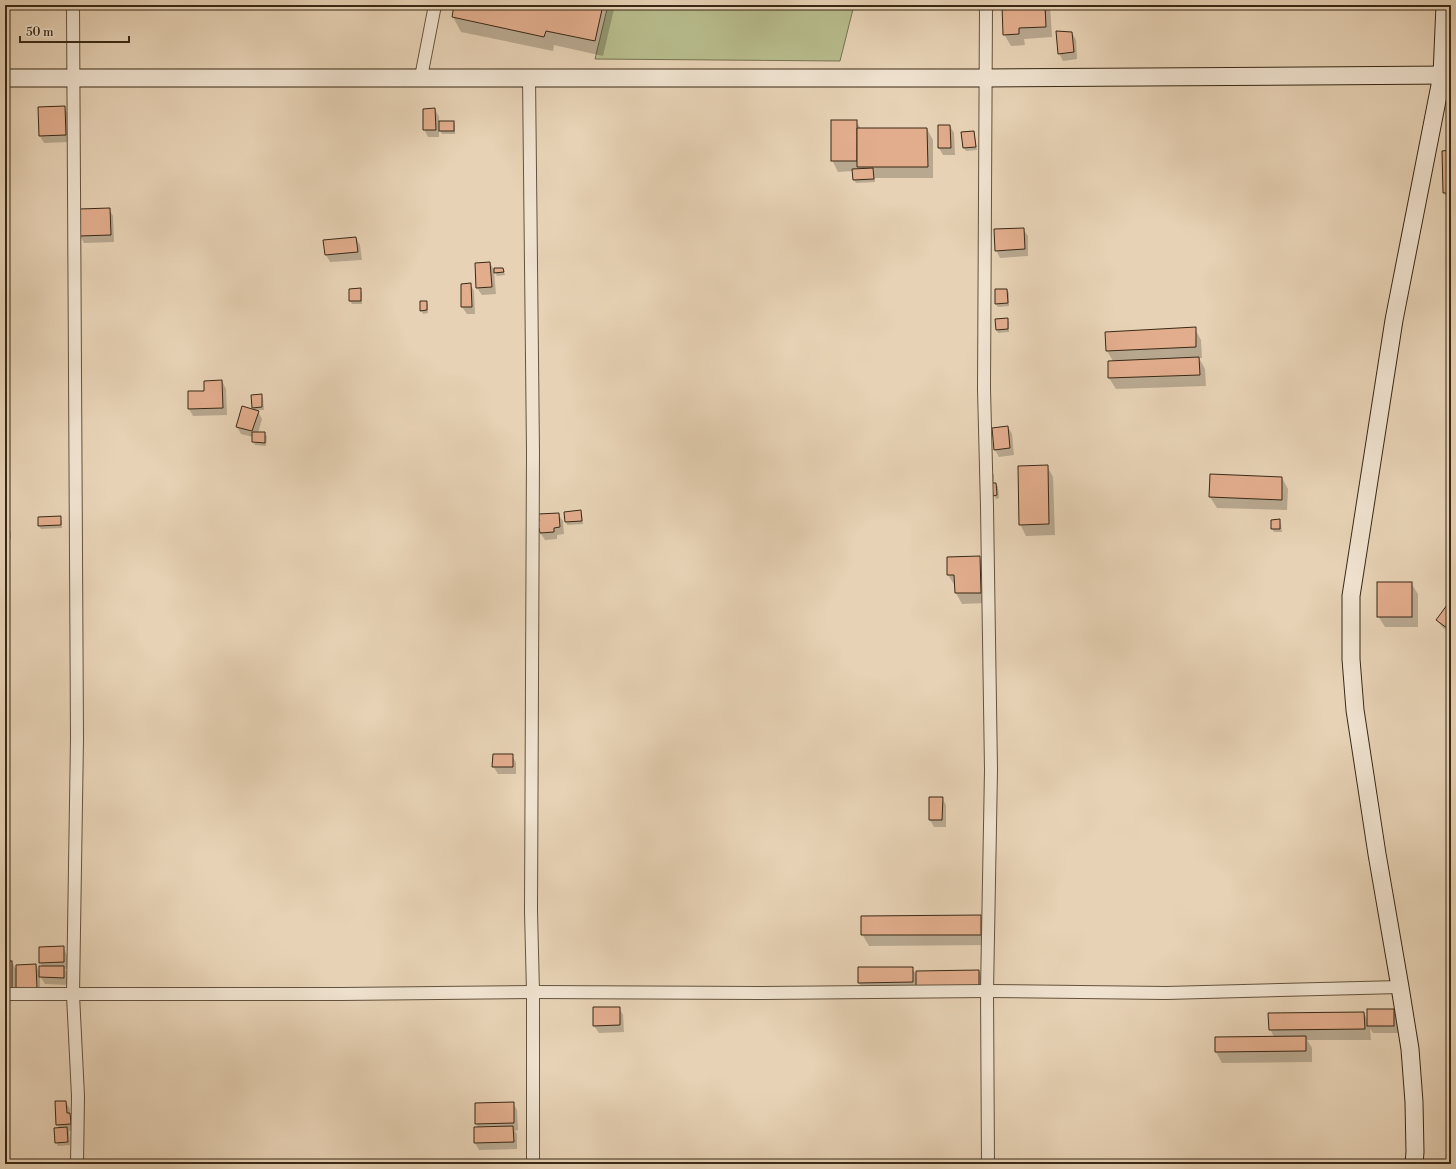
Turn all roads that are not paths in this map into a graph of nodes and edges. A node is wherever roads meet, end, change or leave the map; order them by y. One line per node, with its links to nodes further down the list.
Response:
1 (73, 5): 6 (street)
2 (435, 5): 7 (street)
3 (986, 5): 10 (street)
4 (1445, 5): 5 (street)
5 (1446, 75): 10 (street); 11 (street)
6 (73, 77): 7 (street); 9 (street); 15 (street)
7 (421, 77): 8 (street)
8 (529, 77): 10 (street); 13 (street)
9 (5, 78)
10 (985, 78): 12 (street)
11 (1400, 987): 12 (street); 19 (street)
12 (987, 991): 13 (street); 18 (street)
13 (533, 992): 15 (street); 17 (street)
14 (5, 994): 15 (street)
15 (73, 995): 16 (street)
16 (77, 1164)
17 (533, 1164)
18 (988, 1164)
19 (1414, 1164)

